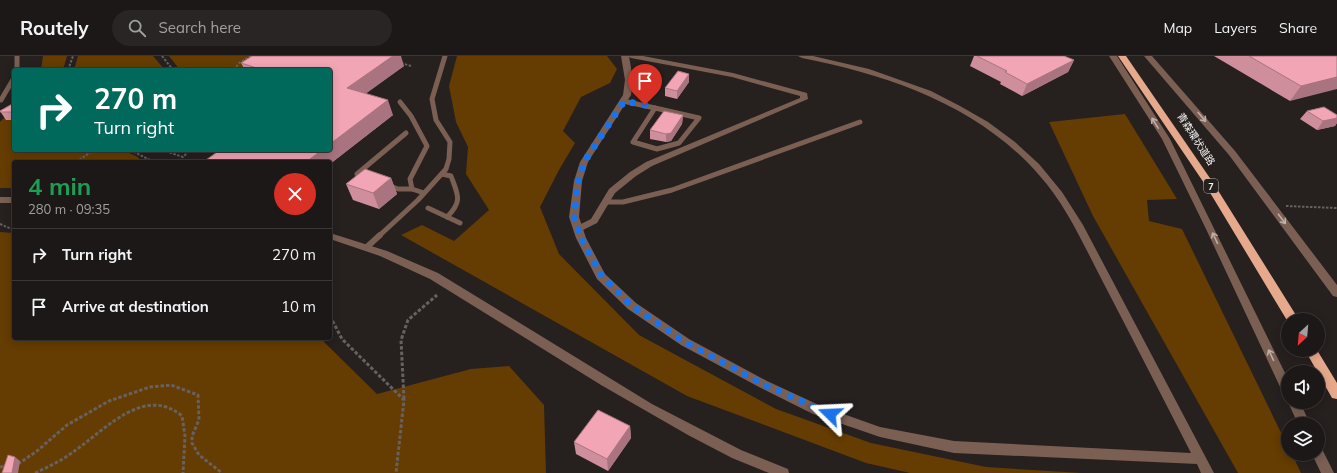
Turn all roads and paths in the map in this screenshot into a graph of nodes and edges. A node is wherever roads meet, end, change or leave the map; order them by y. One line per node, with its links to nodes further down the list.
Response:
1 (17, 56): 14 (lane)
2 (73, 56): 15 (path)
3 (162, 56): 16 (path)
4 (251, 56): 17 (path)
5 (445, 56): 31 (lane)
6 (625, 56): 20 (street)
7 (631, 56): 38 (street)
8 (802, 56): 57 (street)
9 (1113, 56): 54 (street, one-way to 9)
10 (1122, 56): 51 (highway, 青森環状道路 / 7)
11 (1148, 56): 39 (street, one-way to 39)
12 (398, 62): 13 (path)
13 (411, 66)
14 (17, 68)
15 (69, 68)
16 (171, 68)
17 (235, 68)
18 (12, 81): 19 (lane)
19 (1, 100)
20 (624, 101): 22 (lane); 46 (street)
21 (400, 102): 34 (lane)
22 (656, 107): 22 (lane)
23 (860, 122): 38 (lane)
24 (406, 133): 32 (lane)
25 (92, 152): 29 (path)
26 (134, 152): 30 (path)
27 (169, 152): 28 (path)
28 (188, 152)
29 (80, 160)
30 (150, 160)
31 (442, 174): 35 (lane); 42 (lane)
32 (370, 179)
33 (384, 184): 34 (lane)
34 (412, 189): 35 (lane)
35 (424, 194): 48 (lane)
36 (0, 200): 37 (street)
37 (12, 200)
38 (605, 202): 46 (street)
39 (1272, 206): 41 (path); 49 (street, one-way to 49)
40 (428, 208): 42 (lane)
41 (1337, 208)
42 (447, 217): 43 (lane)
43 (460, 223)
44 (0, 224): 45 (path)
45 (12, 229)
46 (578, 229): 57 (street)
47 (332, 237): 48 (street)
48 (368, 246): 64 (street)
49 (1337, 294)
50 (437, 295): 56 (path)
51 (1289, 313)
52 (332, 320): 56 (path)
53 (1315, 357): 55 (highway)
54 (1281, 375)
55 (1337, 394)
56 (404, 400): 63 (path)
57 (1201, 460): 65 (street)
58 (1322, 461): 66 (street)
59 (0, 467): 62 (path)
60 (35, 473): 61 (path)
61 (182, 473)
62 (222, 473)
63 (396, 473)
64 (783, 473)
65 (1208, 473)
66 (1328, 473)

